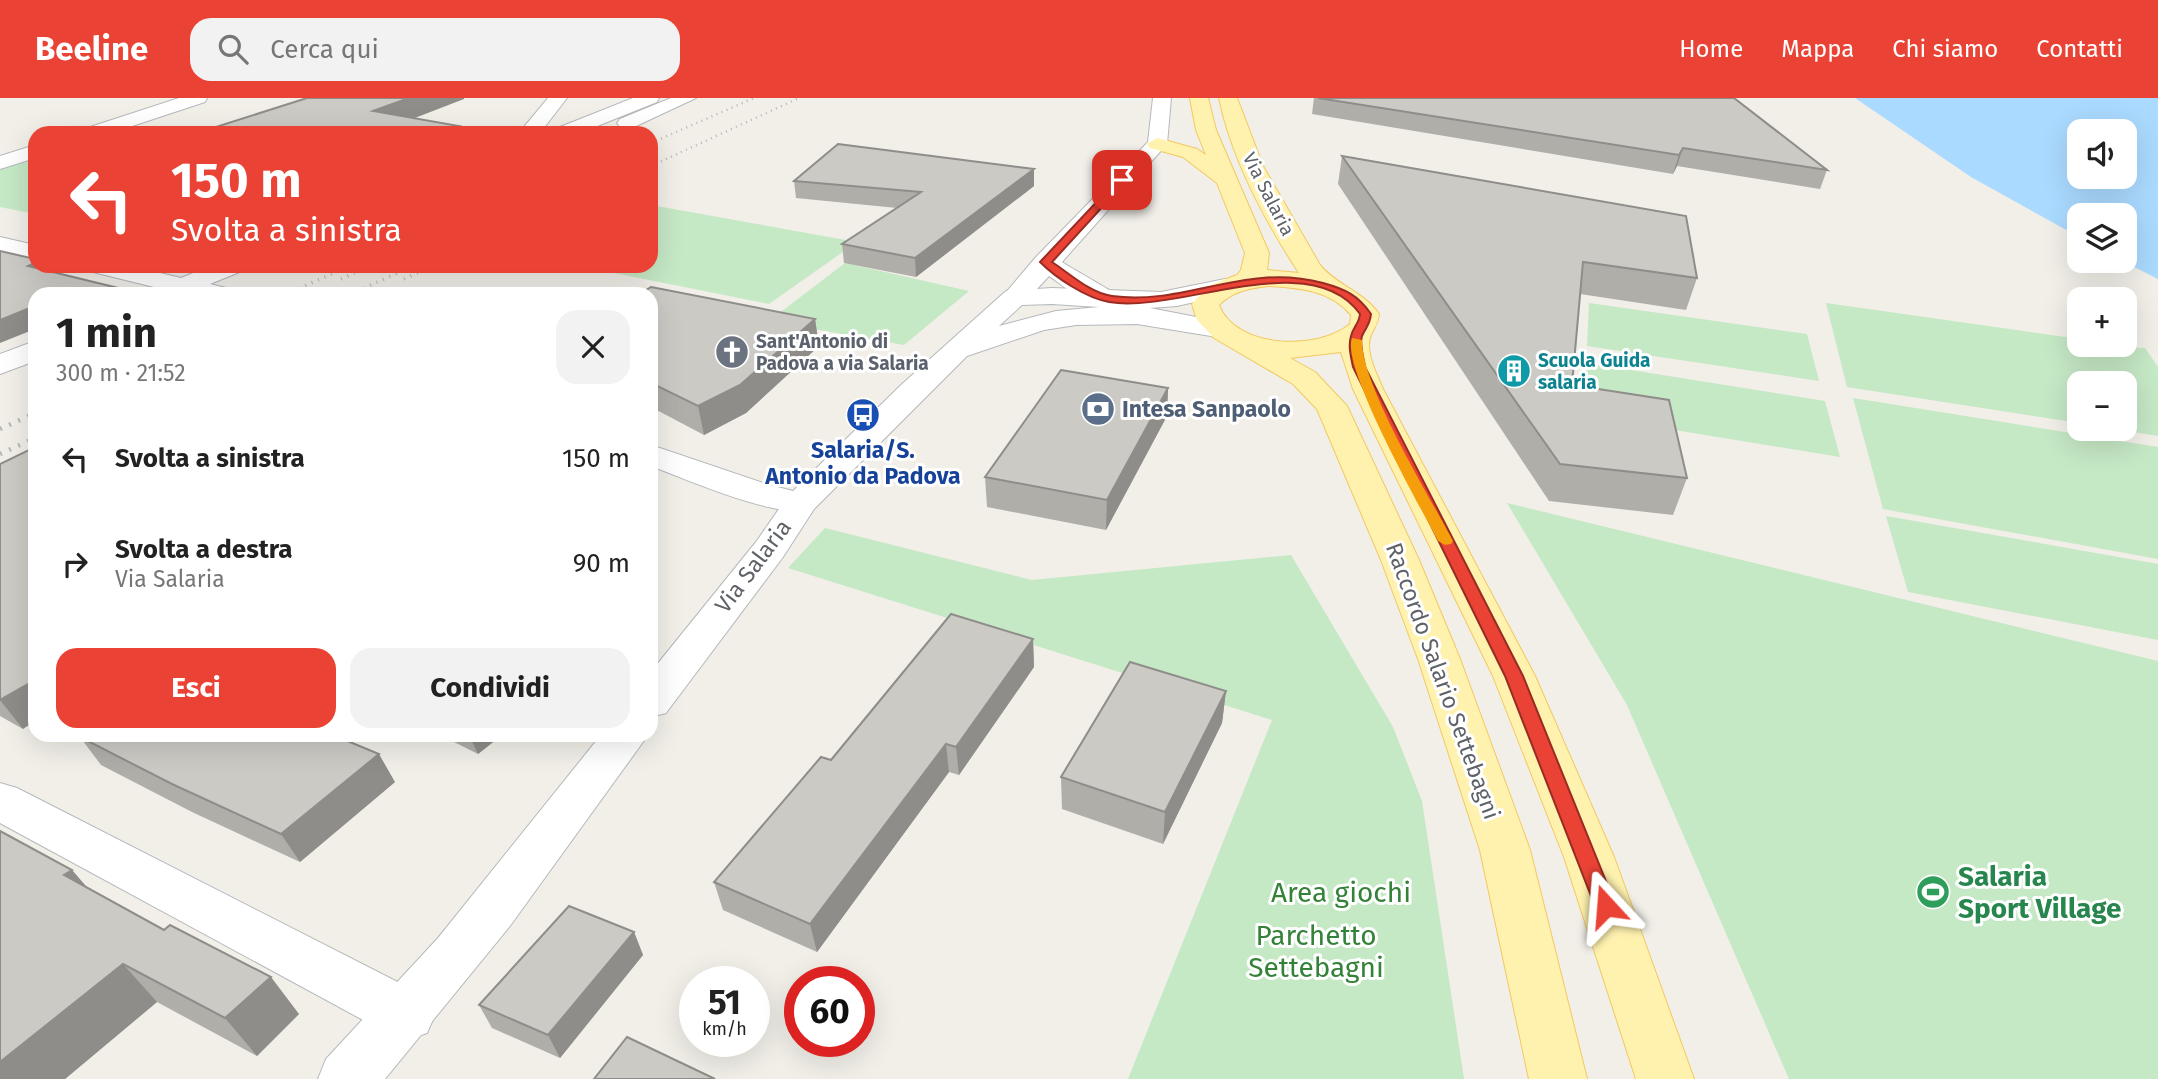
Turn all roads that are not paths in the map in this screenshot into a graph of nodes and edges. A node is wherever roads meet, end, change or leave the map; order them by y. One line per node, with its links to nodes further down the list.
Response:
1 (198, 98): 8 (street)
2 (558, 98): 9 (street)
3 (650, 98): 10 (street)
4 (687, 98): 11 (street)
5 (1161, 98): 12 (street)
6 (1199, 98): 15 (main road, Via Salaria)
7 (1228, 98): 25 (main road, Via Salaria)
8 (112, 126)
9 (535, 126)
10 (580, 126)
11 (620, 126)
12 (1157, 144): 15 (main road); 20 (street, Via Salaria)
13 (28, 153): 14 (street)
14 (0, 163)
15 (1229, 183): 24 (main road, Via Salaria)
16 (0, 231): 17 (street)
17 (28, 237)
18 (0, 244): 19 (street)
19 (28, 250)
20 (1045, 262): 29 (street, Via Salaria); 30 (street)
21 (120, 273): 26 (street)
22 (216, 273): 27 (street)
23 (236, 273): 28 (street)
24 (1235, 284): 25 (main road); 30 (street); 32 (main road, Via Salaria)
25 (1322, 284): 31 (main road, Raccordo Salario Settebagni)
26 (164, 287)
27 (181, 287)
28 (186, 287)
29 (1015, 297): 30 (street); 34 (street, Via Salaria)
30 (1110, 299)
31 (1357, 332): 32 (main road); 44 (main road, Raccordo Salario Settebagni)
32 (1227, 334): 34 (street); 43 (main road, Raccordo Salario Settebagni)
33 (28, 353): 35 (street)
34 (953, 353): 37 (street, Via Salaria)
35 (0, 365)
36 (658, 457): 37 (street)
37 (800, 503): 38 (street, Via Salaria)
38 (658, 693)
39 (621, 742): 41 (street)
40 (0, 801): 41 (street)
41 (407, 1015): 42 (street)
42 (347, 1079)
43 (1558, 1079)
44 (1665, 1079)

